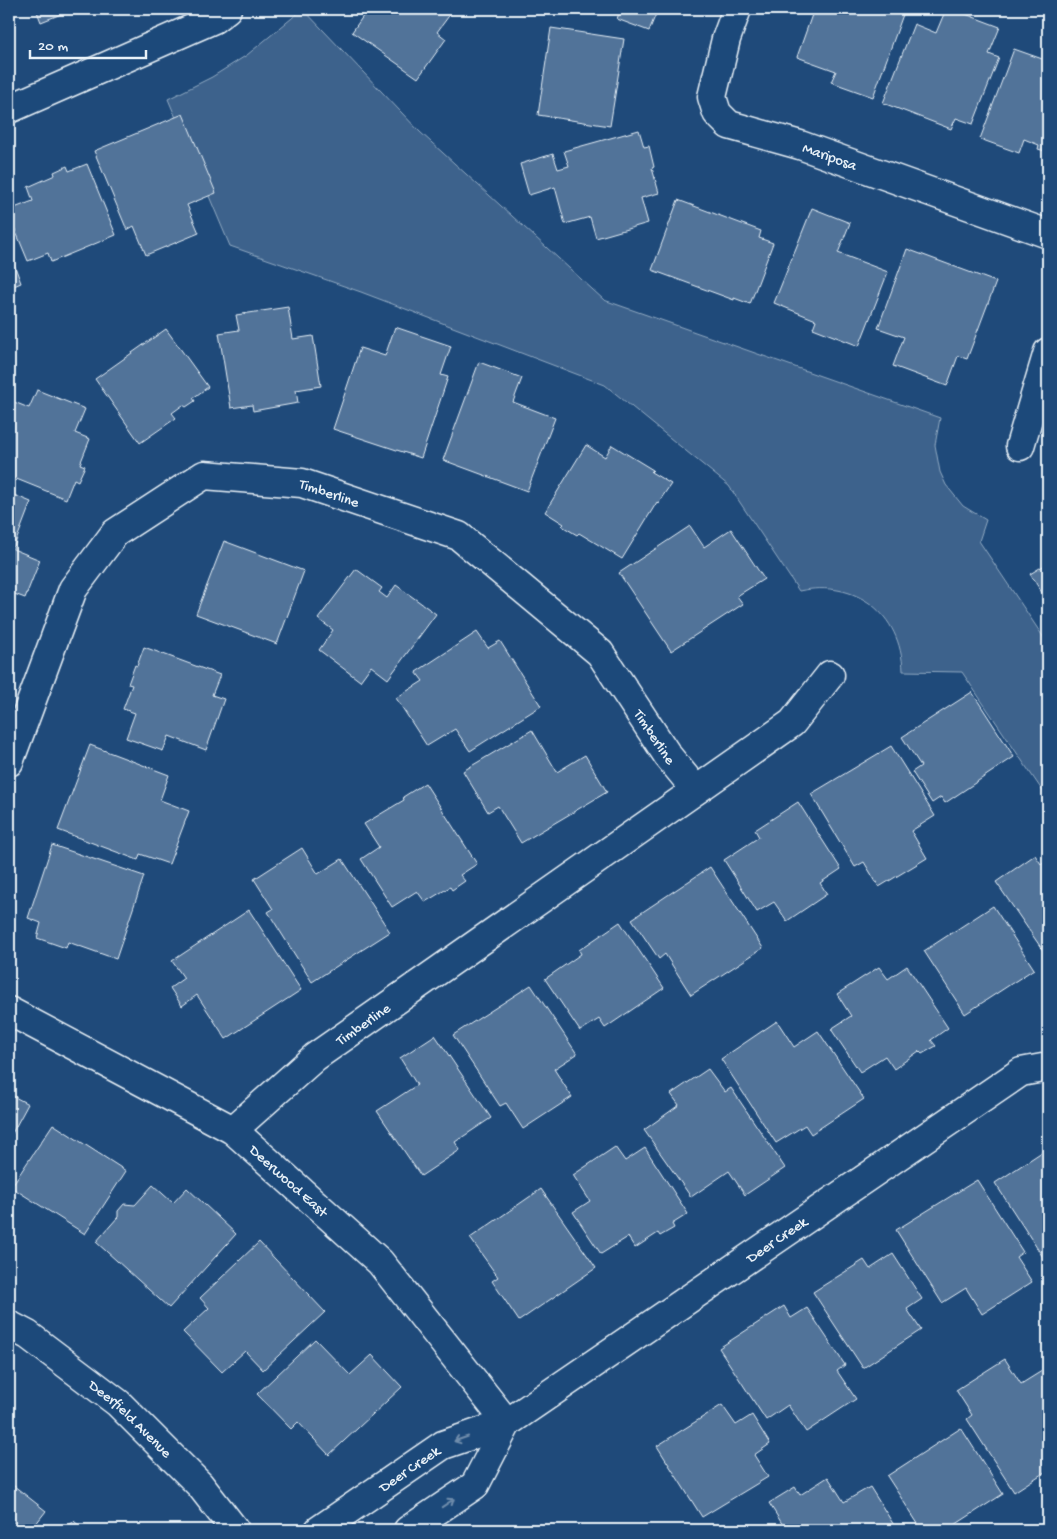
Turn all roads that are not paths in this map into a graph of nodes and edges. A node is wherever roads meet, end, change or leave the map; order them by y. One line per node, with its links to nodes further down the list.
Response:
1 (227, 9): 3 (street)
2 (737, 9): 4 (street, Mariposa)
3 (9, 109)
4 (1048, 234)
5 (1048, 352): 6 (street)
6 (1020, 446)
7 (830, 676): 9 (street, Timberline)
8 (9, 762): 9 (street, Timberline)
9 (696, 790): 12 (street, Timberline)
10 (9, 1011): 12 (street, Deerwood East)
11 (1048, 1067): 14 (street, Deer Creek)
12 (233, 1130): 14 (street, Deerwood East)
13 (9, 1325): 15 (street, Deerfield Avenue)
14 (507, 1423): 16 (street, Deer Creek, one-way to 16); 17 (street, Deer Creek, one-way to 14)
15 (235, 1530)
16 (319, 1530)
17 (408, 1530)

